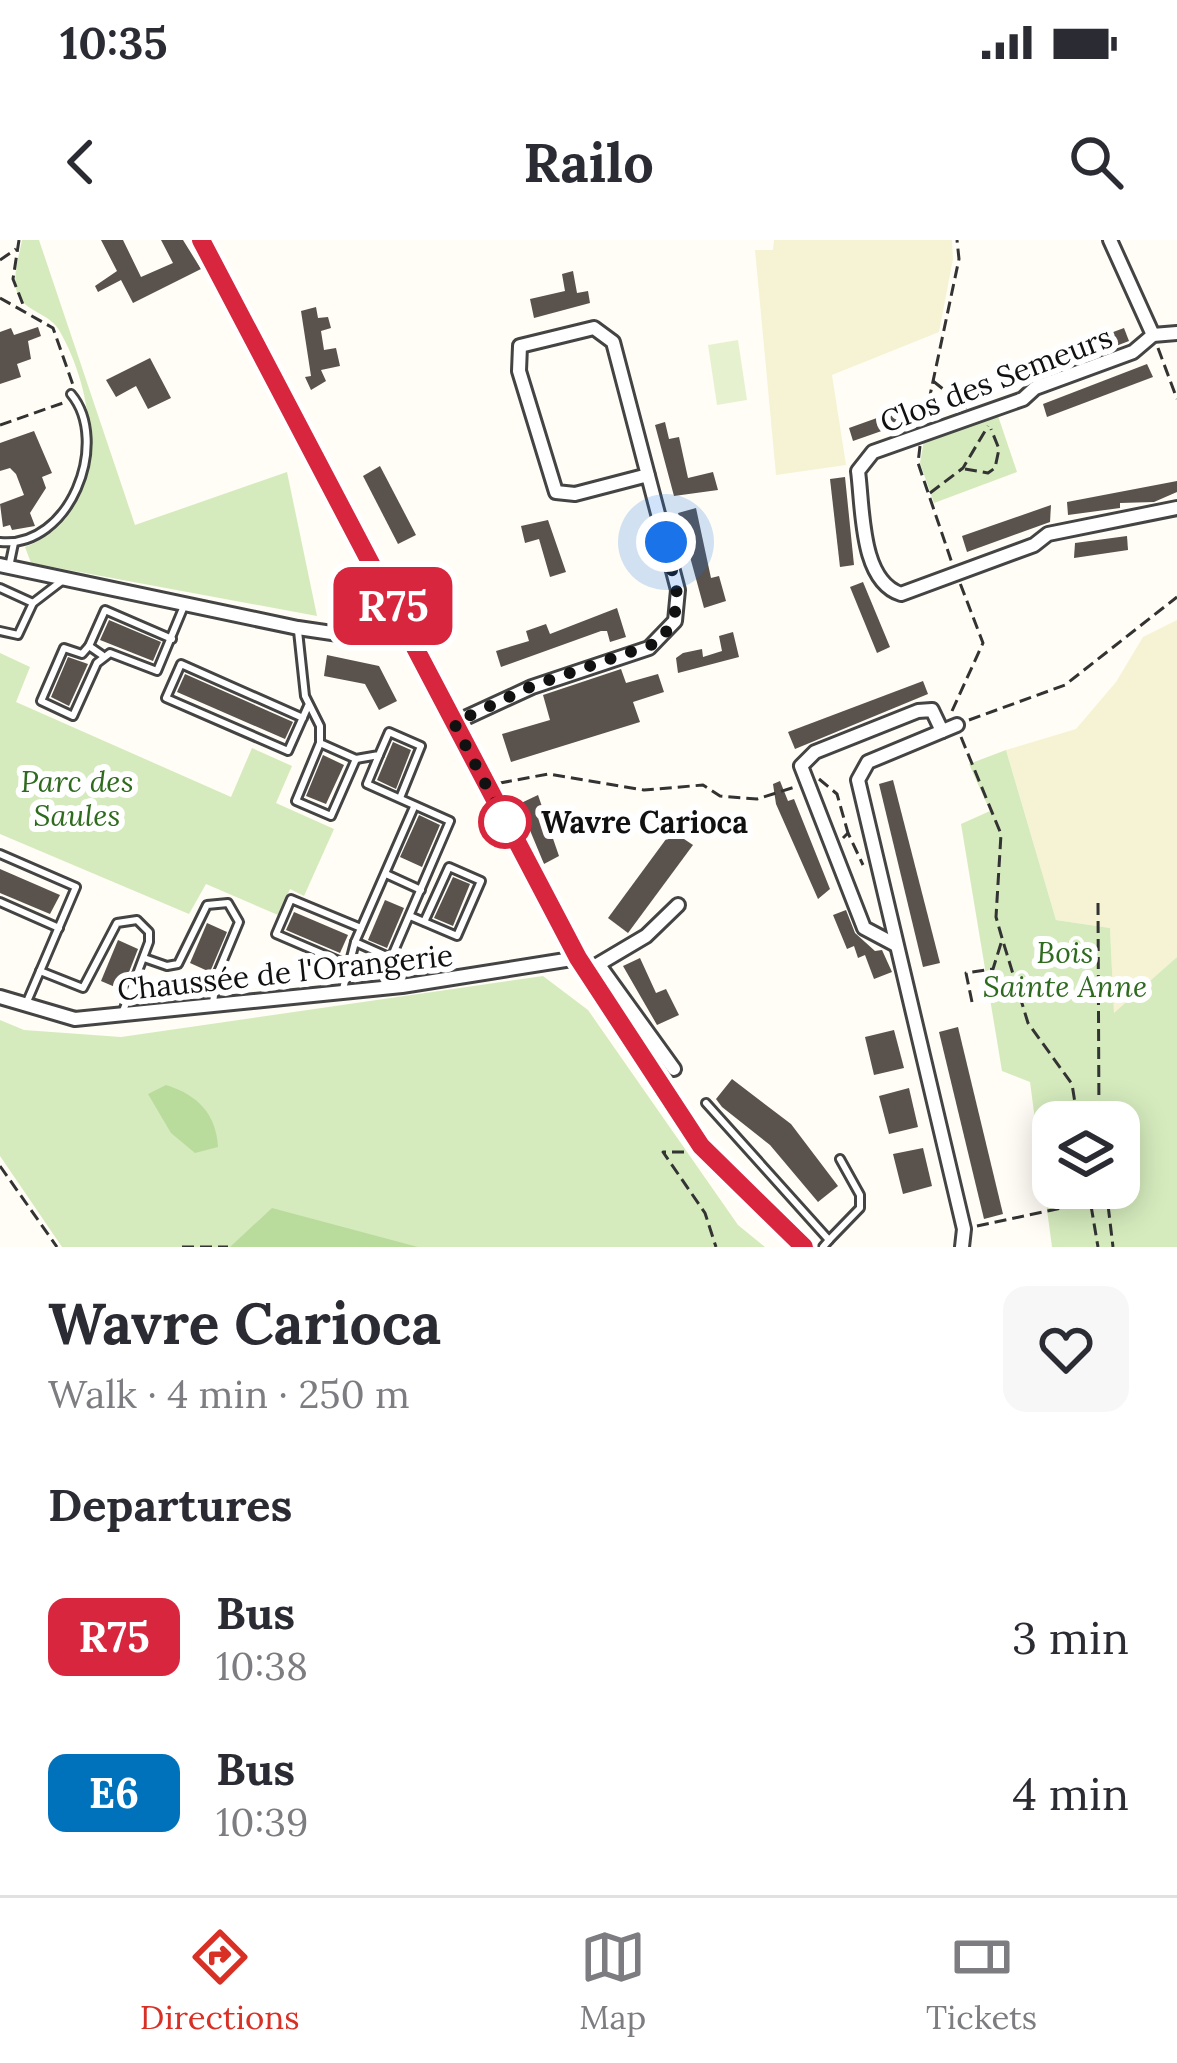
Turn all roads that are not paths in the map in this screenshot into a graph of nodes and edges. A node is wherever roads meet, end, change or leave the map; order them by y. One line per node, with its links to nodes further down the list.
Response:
1 (201, 240): 17 (main road)
2 (1110, 240): 4 (street, Clos des Semeurs)
3 (1177, 333): 4 (street, Clos des Semeurs)
4 (1153, 335): 7 (street, Clos des Semeurs)
5 (71, 394): 9 (lane)
6 (648, 476): 6 (street); 23 (street)
7 (1177, 508)
8 (0, 542): 9 (lane)
9 (14, 543): 10 (lane)
10 (4, 566): 11 (street)
11 (63, 580): 13 (lane); 14 (street)
12 (0, 588): 13 (lane)
13 (33, 603): 16 (lane)
14 (184, 605): 15 (street); 18 (lane)
15 (298, 628): 17 (street); 21 (lane)
16 (0, 631)
17 (407, 633): 23 (main road)
18 (172, 639): 19 (lane); 20 (lane)
19 (89, 646): 20 (lane); 20 (lane)
20 (102, 656)
21 (308, 706): 22 (lane); 24 (lane)
22 (303, 718): 22 (lane)
23 (454, 723): 42 (main road)
24 (320, 743): 26 (lane); 26 (lane)
25 (380, 755): 26 (lane); 27 (lane); 27 (lane)
26 (356, 759)
27 (400, 798): 28 (lane)
28 (414, 807): 30 (lane); 31 (lane)
29 (0, 854): 36 (lane)
30 (386, 874): 31 (lane); 37 (lane)
31 (421, 890): 34 (lane)
32 (0, 902): 36 (lane)
33 (678, 905): 42 (street)
34 (410, 916): 35 (lane); 38 (lane)
35 (424, 922): 35 (lane)
36 (59, 928): 43 (lane)
37 (361, 928): 38 (lane); 41 (lane)
38 (355, 942): 41 (lane)
39 (896, 945): 39 (street); 54 (street)
40 (144, 958): 43 (lane); 46 (lane); 48 (lane)
41 (346, 964): 44 (lane)
42 (587, 965): 44 (street, Chaussée de l'Orangerie); 49 (street); 53 (main road)
43 (40, 971): 47 (lane)
44 (342, 992): 46 (street, Chaussée de l'Orangerie)
45 (0, 997): 47 (street, Chaussée de l'Orangerie)
46 (213, 1004): 48 (street, Chaussée de l'Orangerie)
47 (25, 1007): 48 (street, Chaussée de l'Orangerie)
48 (122, 1014)
49 (674, 1069)
50 (706, 1103): 52 (lane)
51 (840, 1159): 52 (lane)
52 (826, 1244)
53 (804, 1247)
54 (962, 1247)

